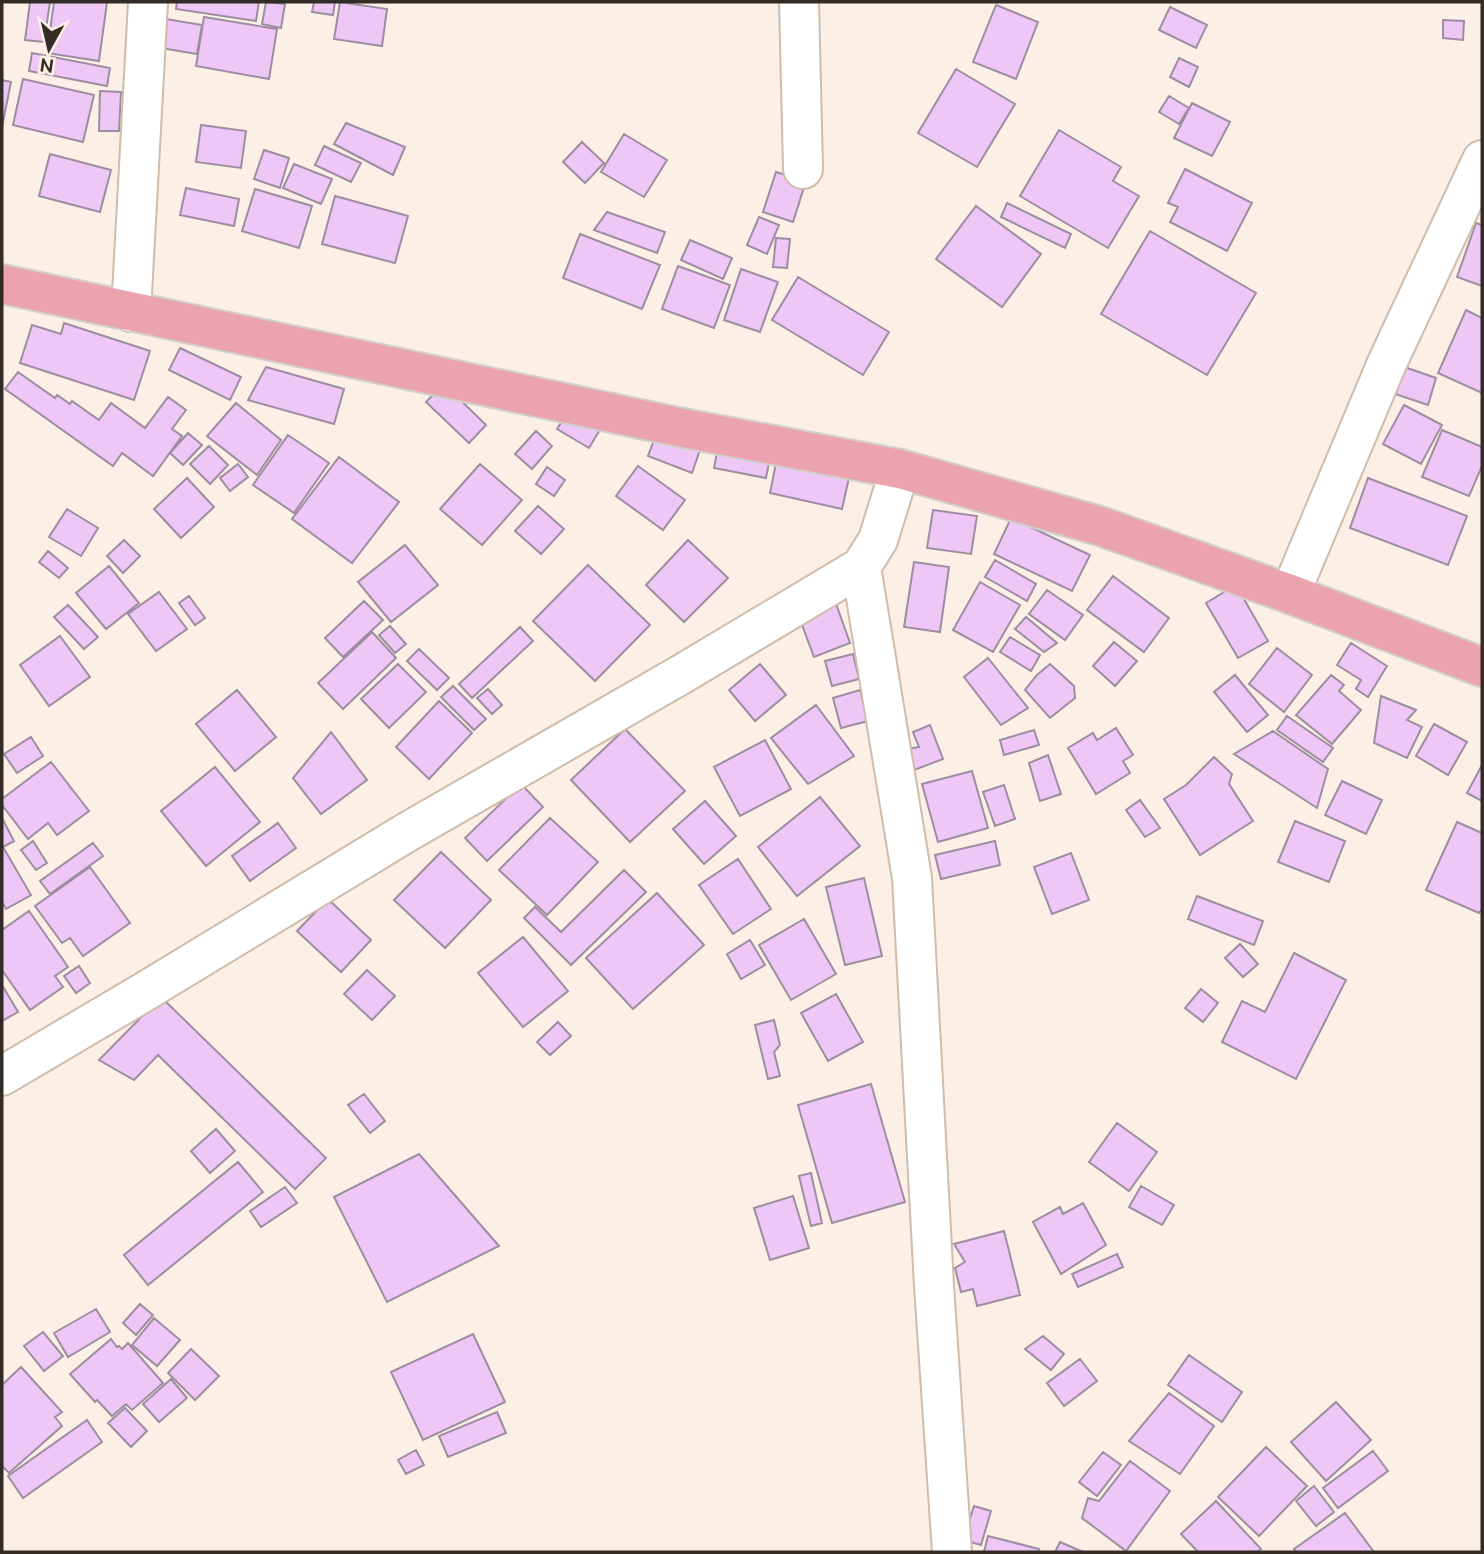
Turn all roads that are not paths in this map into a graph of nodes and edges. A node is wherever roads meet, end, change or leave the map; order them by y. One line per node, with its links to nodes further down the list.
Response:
1 (148, 2): 6 (street)
2 (799, 2): 4 (street)
3 (1482, 160): 9 (street)
4 (803, 169)
5 (2, 284): 6 (main road)
6 (131, 312): 7 (main road)
7 (900, 469): 8 (street); 9 (main road)
8 (861, 567): 11 (street); 12 (street)
9 (1290, 594): 10 (main road)
10 (1482, 667)
11 (2, 1076)
12 (952, 1552)

